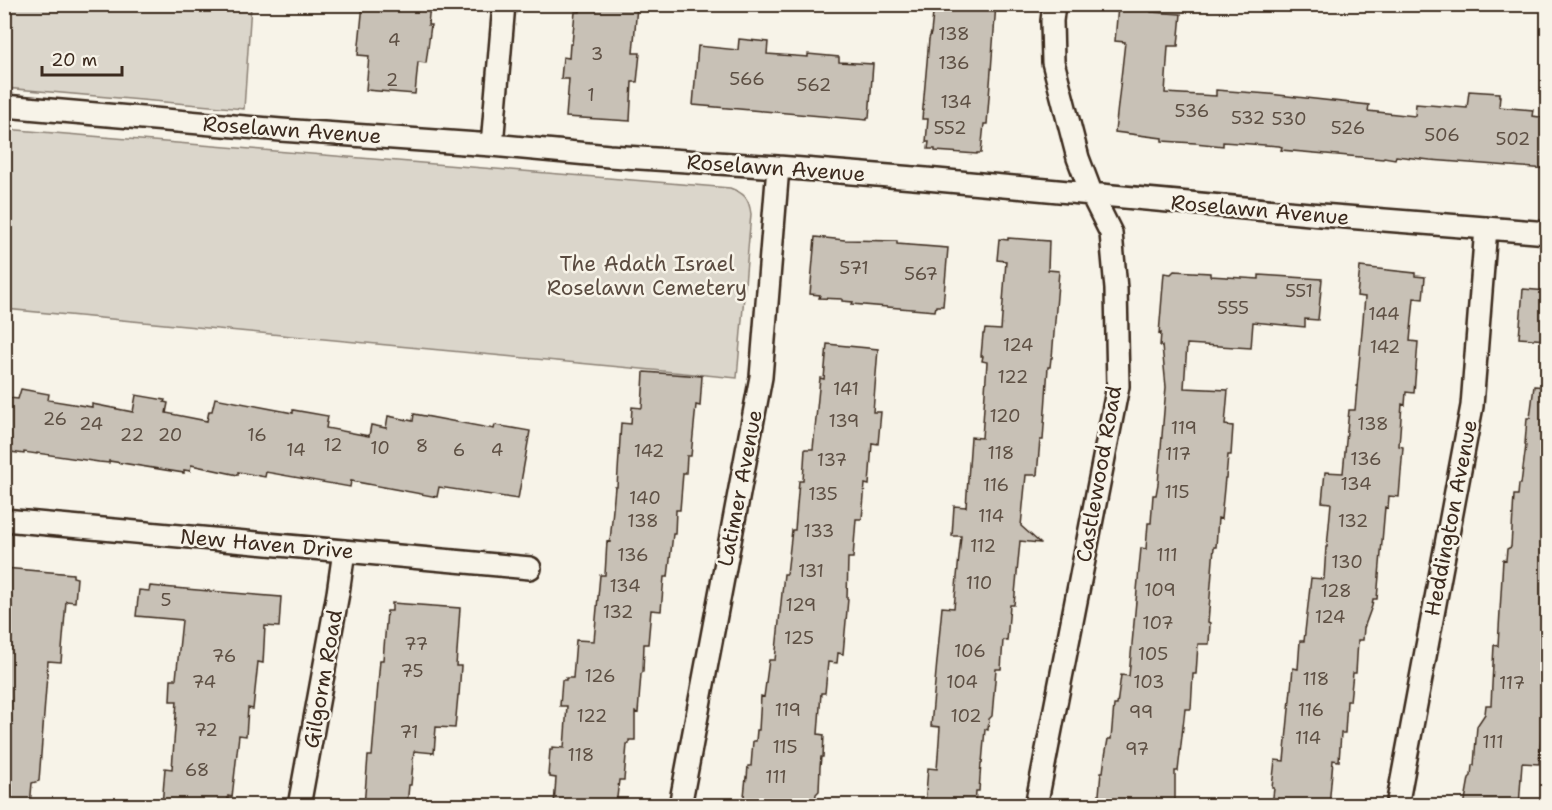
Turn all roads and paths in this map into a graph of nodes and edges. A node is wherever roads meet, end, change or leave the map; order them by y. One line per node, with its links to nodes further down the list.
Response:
1 (504, 4): 4 (street)
2 (1054, 4): 6 (street, Castlewood Road)
3 (4, 106): 4 (street, Roselawn Avenue)
4 (492, 145): 5 (street, Roselawn Avenue)
5 (778, 167): 6 (street, Roselawn Avenue); 13 (street, Latimer Avenue)
6 (1092, 195): 7 (street, Roselawn Avenue); 14 (street, Castlewood Road)
7 (1486, 228): 8 (street, Roselawn Avenue); 15 (street, Heddington Avenue)
8 (1548, 233)
9 (4, 520): 10 (street, New Haven Drive)
10 (344, 551): 11 (street, New Haven Drive); 12 (street, Gilgorm Road)
11 (530, 568)
12 (299, 806)
13 (680, 806)
14 (1036, 806)
15 (1397, 806)

